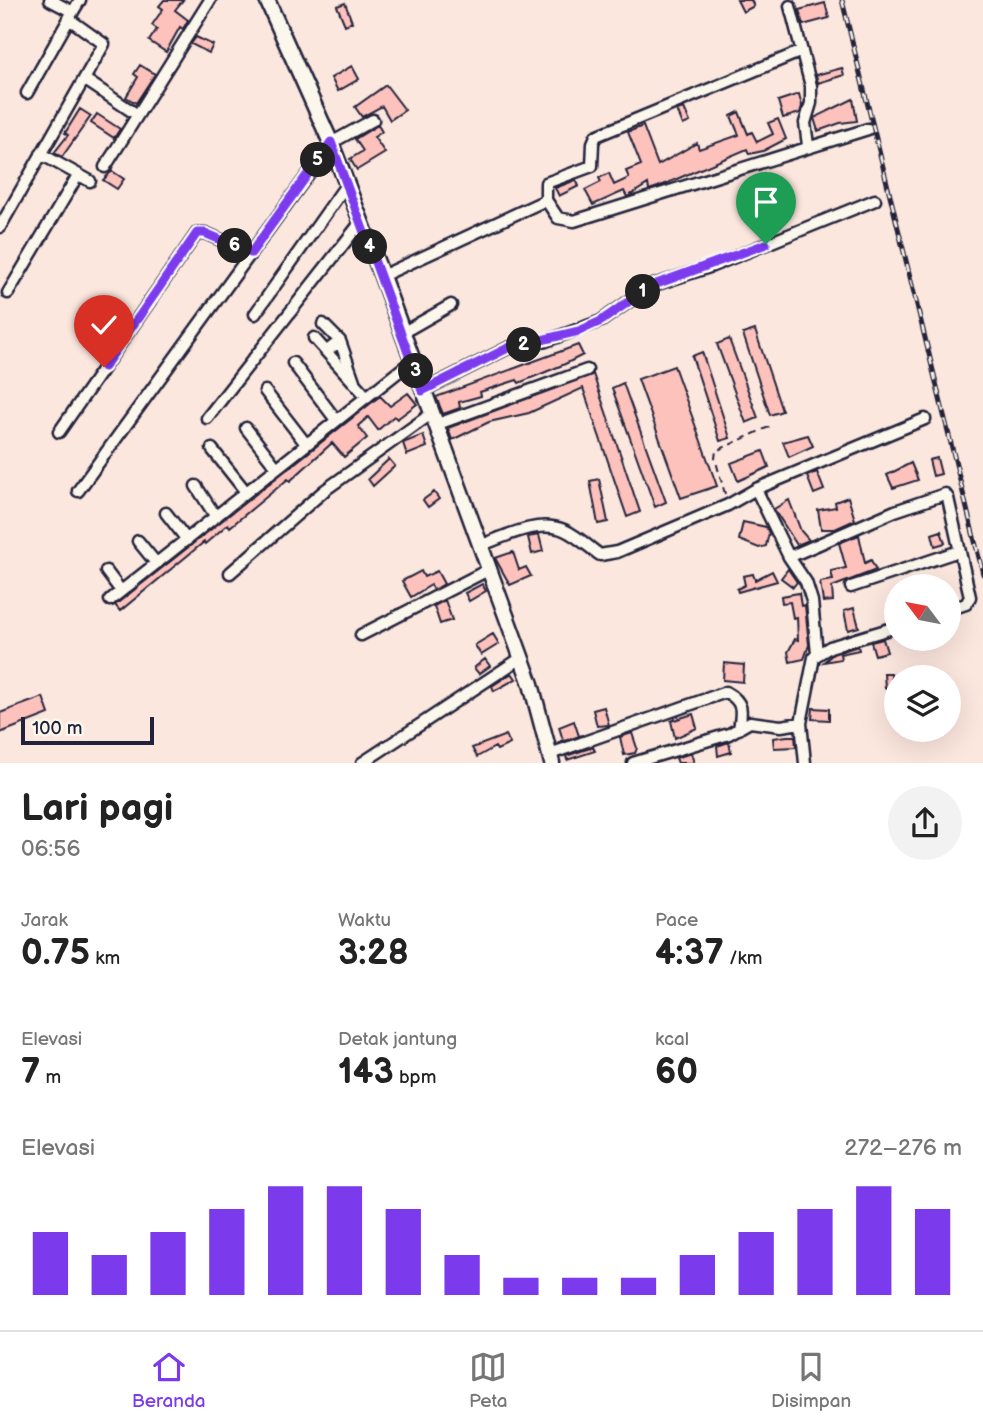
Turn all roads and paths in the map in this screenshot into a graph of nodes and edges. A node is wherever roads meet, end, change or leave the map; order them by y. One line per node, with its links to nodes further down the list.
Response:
1 (50, 0): 6 (street)
2 (80, 0): 6 (street)
3 (210, 0): 16 (street)
4 (267, 0): 13 (street)
5 (790, 6): 7 (street)
6 (71, 15): 8 (street); 9 (street)
7 (802, 51): 14 (street); 20 (street)
8 (84, 79): 10 (street); 15 (street)
9 (27, 93)
10 (133, 113)
11 (373, 120): 13 (street)
12 (868, 129): 14 (street)
13 (331, 142): 19 (street); 24 (street)
14 (808, 145): 20 (street)
15 (41, 154): 17 (street); 23 (street)
16 (105, 167)
17 (78, 175): 18 (street); 26 (street)
18 (90, 181)
19 (346, 185): 22 (street); 28 (street)
20 (546, 200): 25 (street)
21 (875, 200): 39 (street)
22 (361, 222): 25 (street); 41 (street)
23 (0, 228)
24 (251, 253): 47 (street); 53 (street)
25 (382, 276): 30 (street)
26 (8, 293)
27 (451, 305): 30 (street)
28 (256, 313)
29 (323, 324): 32 (street)
30 (402, 333): 34 (street)
31 (314, 338): 33 (street)
32 (341, 341): 33 (street); 37 (street)
33 (327, 351): 37 (street)
34 (412, 361): 39 (street); 40 (street)
35 (293, 363): 43 (street)
36 (587, 370): 44 (street)
37 (354, 381): 40 (street)
38 (265, 391): 48 (street)
39 (422, 391): 44 (street)
40 (367, 397): 43 (street)
41 (208, 418)
42 (925, 419): 52 (street)
43 (336, 420): 48 (street)
44 (433, 420): 60 (street); 66 (street)
45 (771, 426): 55 (path)
46 (246, 428): 50 (street)
47 (59, 432)
48 (306, 444): 50 (street)
49 (212, 449): 54 (street)
50 (277, 468): 54 (street)
51 (195, 486): 57 (street)
52 (756, 489): 55 (street); 62 (street)
53 (78, 491)
54 (246, 492): 57 (street)
55 (728, 505): 60 (street)
56 (166, 513): 58 (street)
57 (216, 516): 58 (street)
58 (187, 540): 63 (street)
59 (138, 541): 63 (street)
60 (480, 547): 64 (street)
61 (960, 551): 62 (street); 67 (street); 70 (street)
62 (789, 557): 73 (street)
63 (156, 563): 68 (street)
64 (488, 570): 72 (street); 74 (street)
65 (106, 571): 68 (street)
66 (230, 573)
67 (851, 587)
68 (121, 592): 69 (street)
69 (110, 600)
70 (961, 604)
71 (884, 630): 73 (street)
72 (361, 635)
73 (817, 654): 75 (street)
74 (521, 658): 77 (street); 78 (street)
75 (801, 723): 76 (street); 80 (street)
76 (739, 729): 77 (street); 79 (street)
77 (552, 759)
78 (362, 763)
79 (633, 763)
80 (805, 763)

